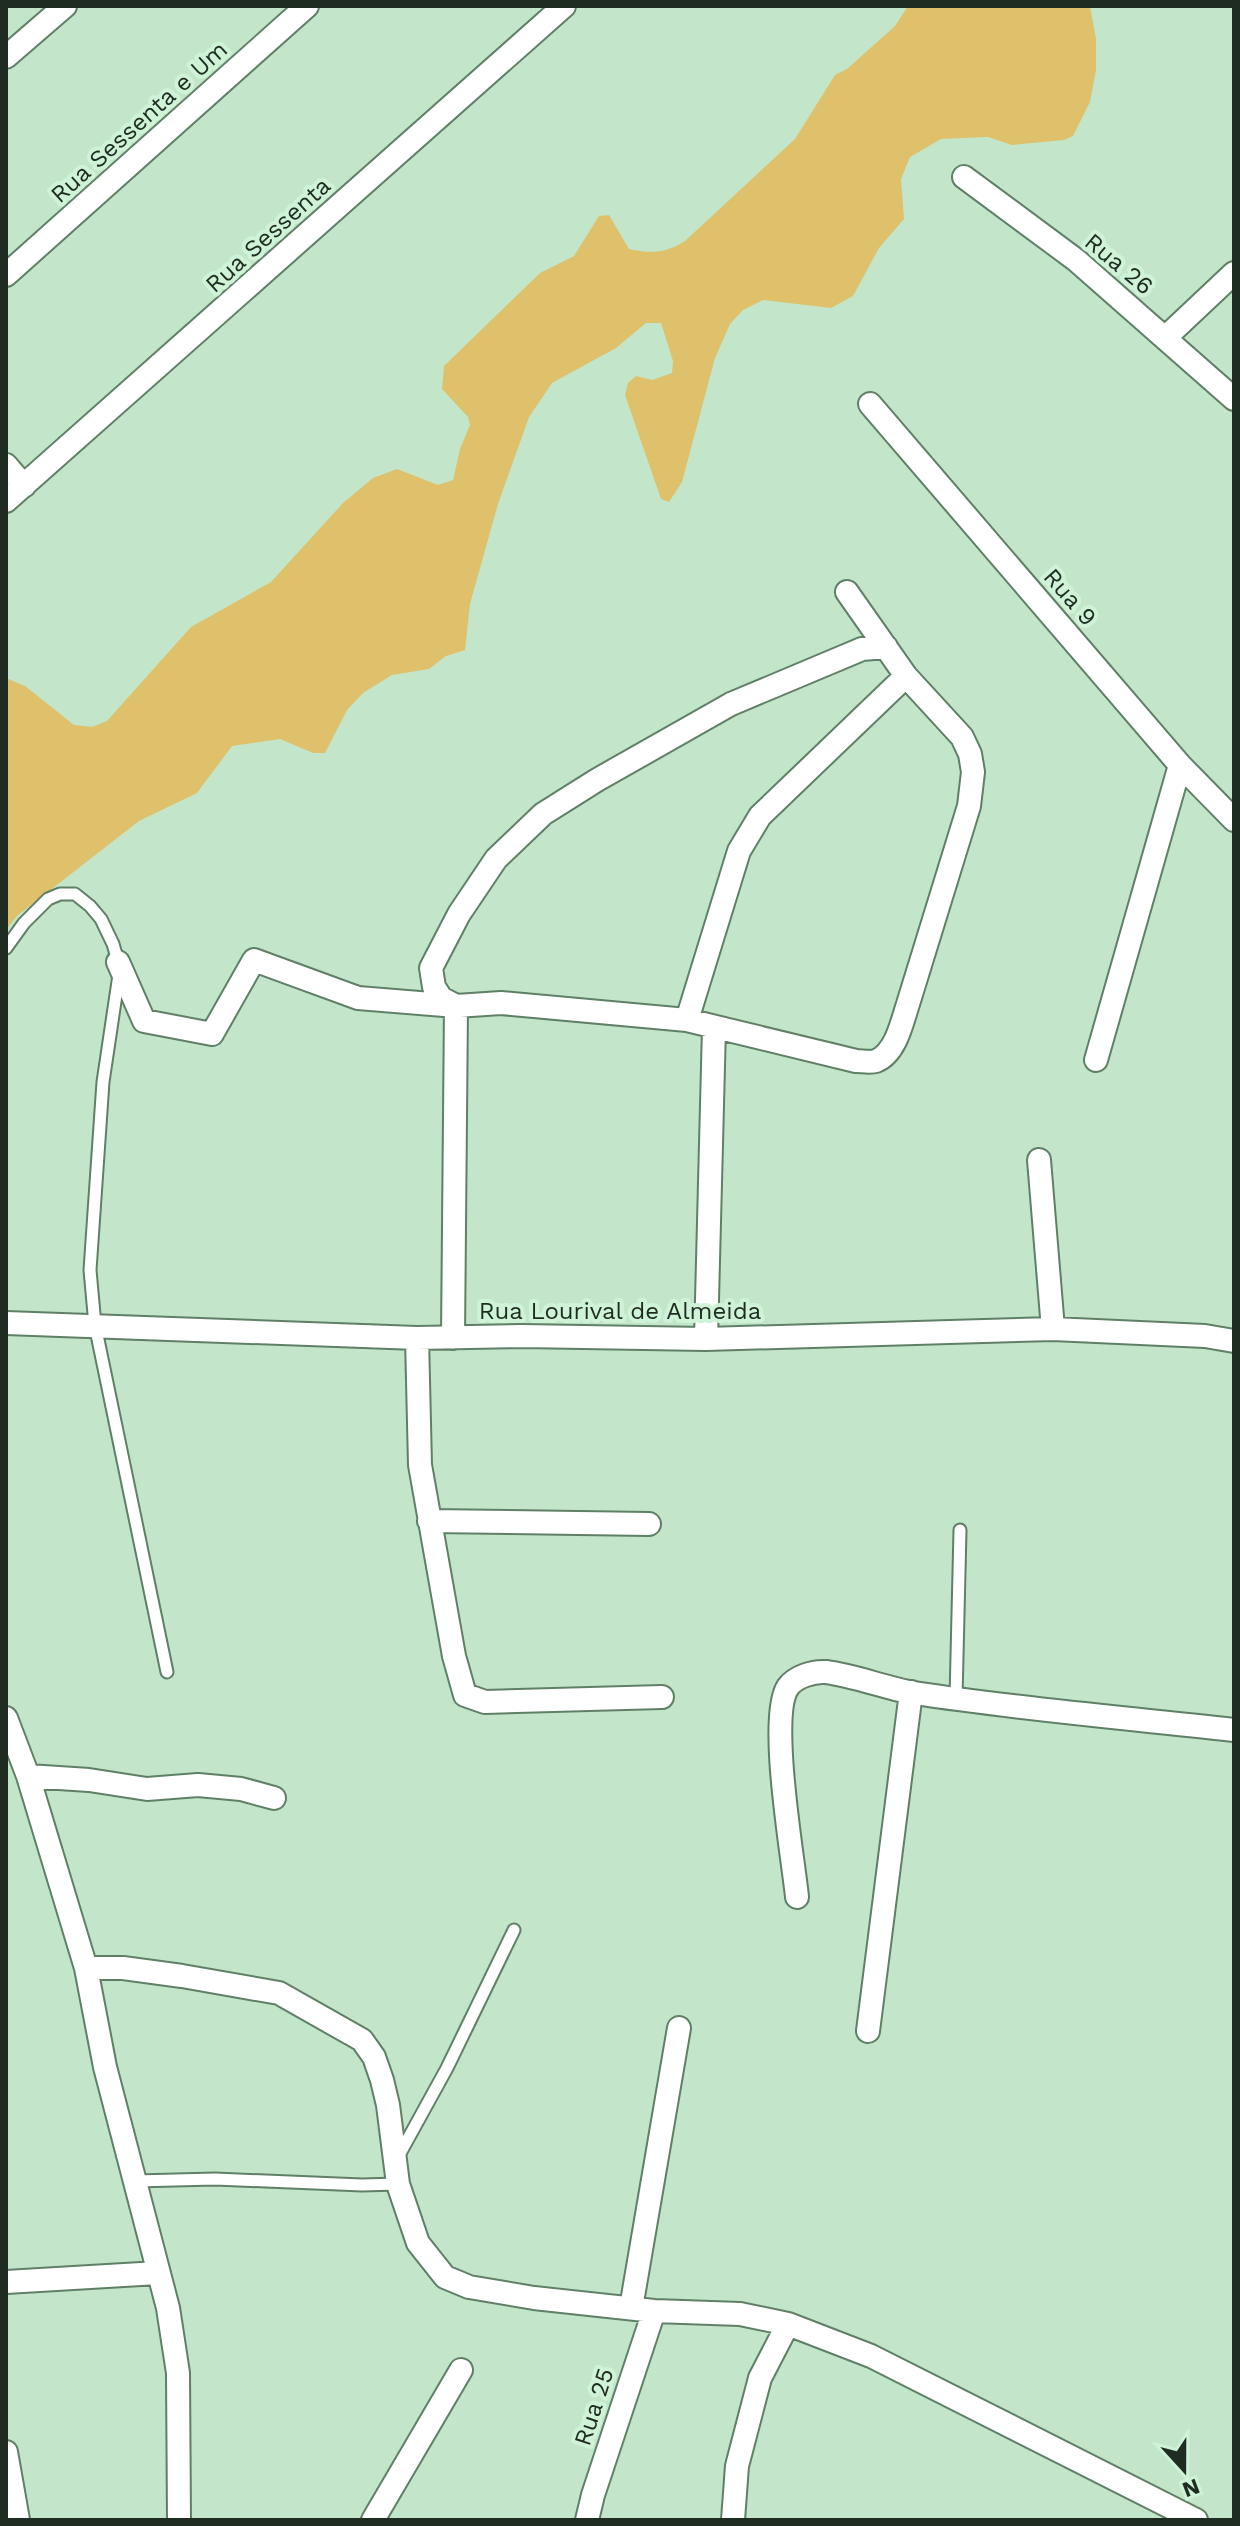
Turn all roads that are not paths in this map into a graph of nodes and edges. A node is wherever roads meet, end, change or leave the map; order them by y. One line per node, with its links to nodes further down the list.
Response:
1 (65, 6): 4 (street)
2 (307, 6): 7 (street, Rua Sessenta e Um)
3 (564, 6): 12 (street, Rua Sessenta)
4 (6, 57)
5 (964, 177): 8 (street, Rua 26)
6 (1234, 273): 8 (street)
7 (6, 275)
8 (1165, 338): 9 (street, Rua 26)
9 (1234, 399)
10 (870, 404): 17 (street, Rua 9)
11 (6, 465): 12 (street)
12 (24, 486): 13 (street, Rua Sessenta)
13 (6, 501)
14 (847, 592): 15 (street)
15 (886, 647): 16 (street); 21 (street)
16 (906, 676): 22 (street); 23 (street)
17 (1180, 765): 18 (street, Rua 9); 24 (street)
18 (1234, 820)
19 (6, 948): 20 (lane)
20 (118, 962): 21 (street); 27 (lane)
21 (456, 1006): 22 (street); 30 (street)
22 (687, 1020): 23 (street)
23 (714, 1027): 31 (street)
24 (1096, 1060)
25 (1039, 1160): 28 (street)
26 (6, 1323): 27 (street, Rua Lourival de Almeida)
27 (95, 1325): 29 (street, Rua Lourival de Almeida); 36 (lane)
28 (1053, 1329): 31 (street, Rua Lourival de Almeida); 32 (street, Rua Lourival de Almeida)
29 (417, 1338): 30 (street, Rua Lourival de Almeida); 33 (street)
30 (453, 1338): 31 (street, Rua Lourival de Almeida)
31 (706, 1339)
32 (1234, 1341)
33 (429, 1521): 34 (street); 38 (street)
34 (649, 1524)
35 (960, 1530): 39 (lane)
36 (167, 1672)
37 (911, 1692): 39 (street); 44 (street); 48 (street)
38 (662, 1697)
39 (956, 1698): 41 (street)
40 (6, 1718): 42 (street)
41 (1234, 1730)
42 (28, 1776): 43 (street); 46 (street)
43 (274, 1798)
44 (797, 1897)
45 (514, 1930): 49 (lane)
46 (86, 1968): 49 (street); 50 (street)
47 (679, 2028): 54 (street, Rua 25)
48 (868, 2031)
49 (395, 2161): 51 (street)
50 (135, 2181): 51 (lane); 52 (street)
51 (398, 2184): 54 (street)
52 (158, 2273): 53 (street); 59 (street)
53 (6, 2282)
54 (643, 2310): 55 (street); 61 (street, Rua 25)
55 (788, 2324): 62 (street); 63 (street)
56 (461, 2370): 60 (street)
57 (6, 2452): 58 (street)
58 (18, 2520)
59 (179, 2520)
60 (373, 2520)
61 (587, 2520)
62 (733, 2520)
63 (1196, 2520)

